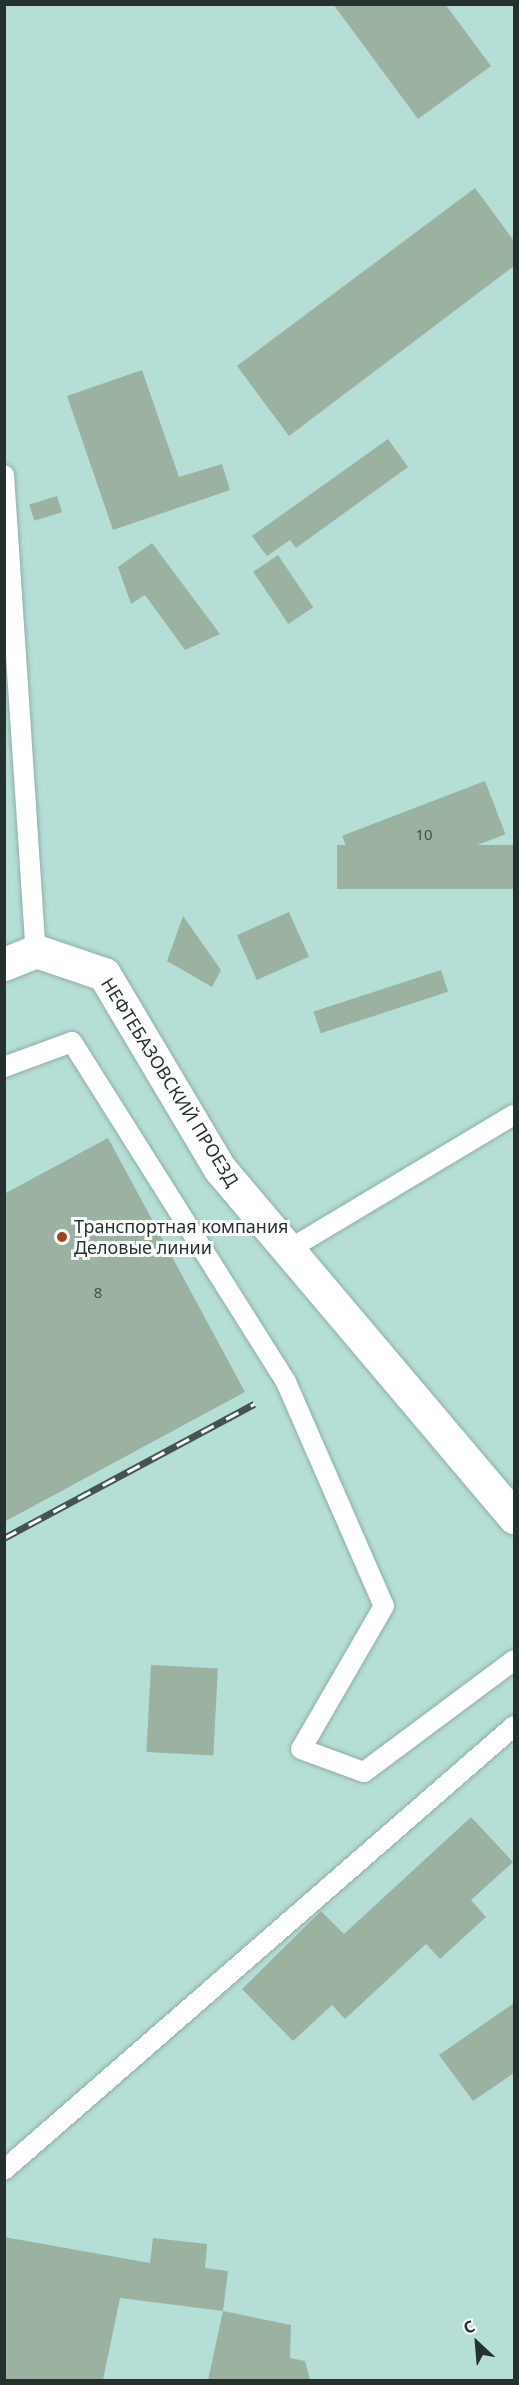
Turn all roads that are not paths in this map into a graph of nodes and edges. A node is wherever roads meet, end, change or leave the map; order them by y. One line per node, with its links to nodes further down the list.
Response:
1 (4, 475): 2 (lane)
2 (36, 951): 3 (street); 6 (street, НЕФТЕБАЗОВСКИЙ ПРОЕЗД)
3 (4, 964)
4 (4, 1066): 8 (lane)
5 (514, 1115): 6 (lane)
6 (288, 1250): 7 (street, НЕФТЕБАЗОВСКИЙ ПРОЕЗД)
7 (514, 1517)
8 (514, 1660)
9 (514, 1726): 10 (lane)
10 (4, 2170)

